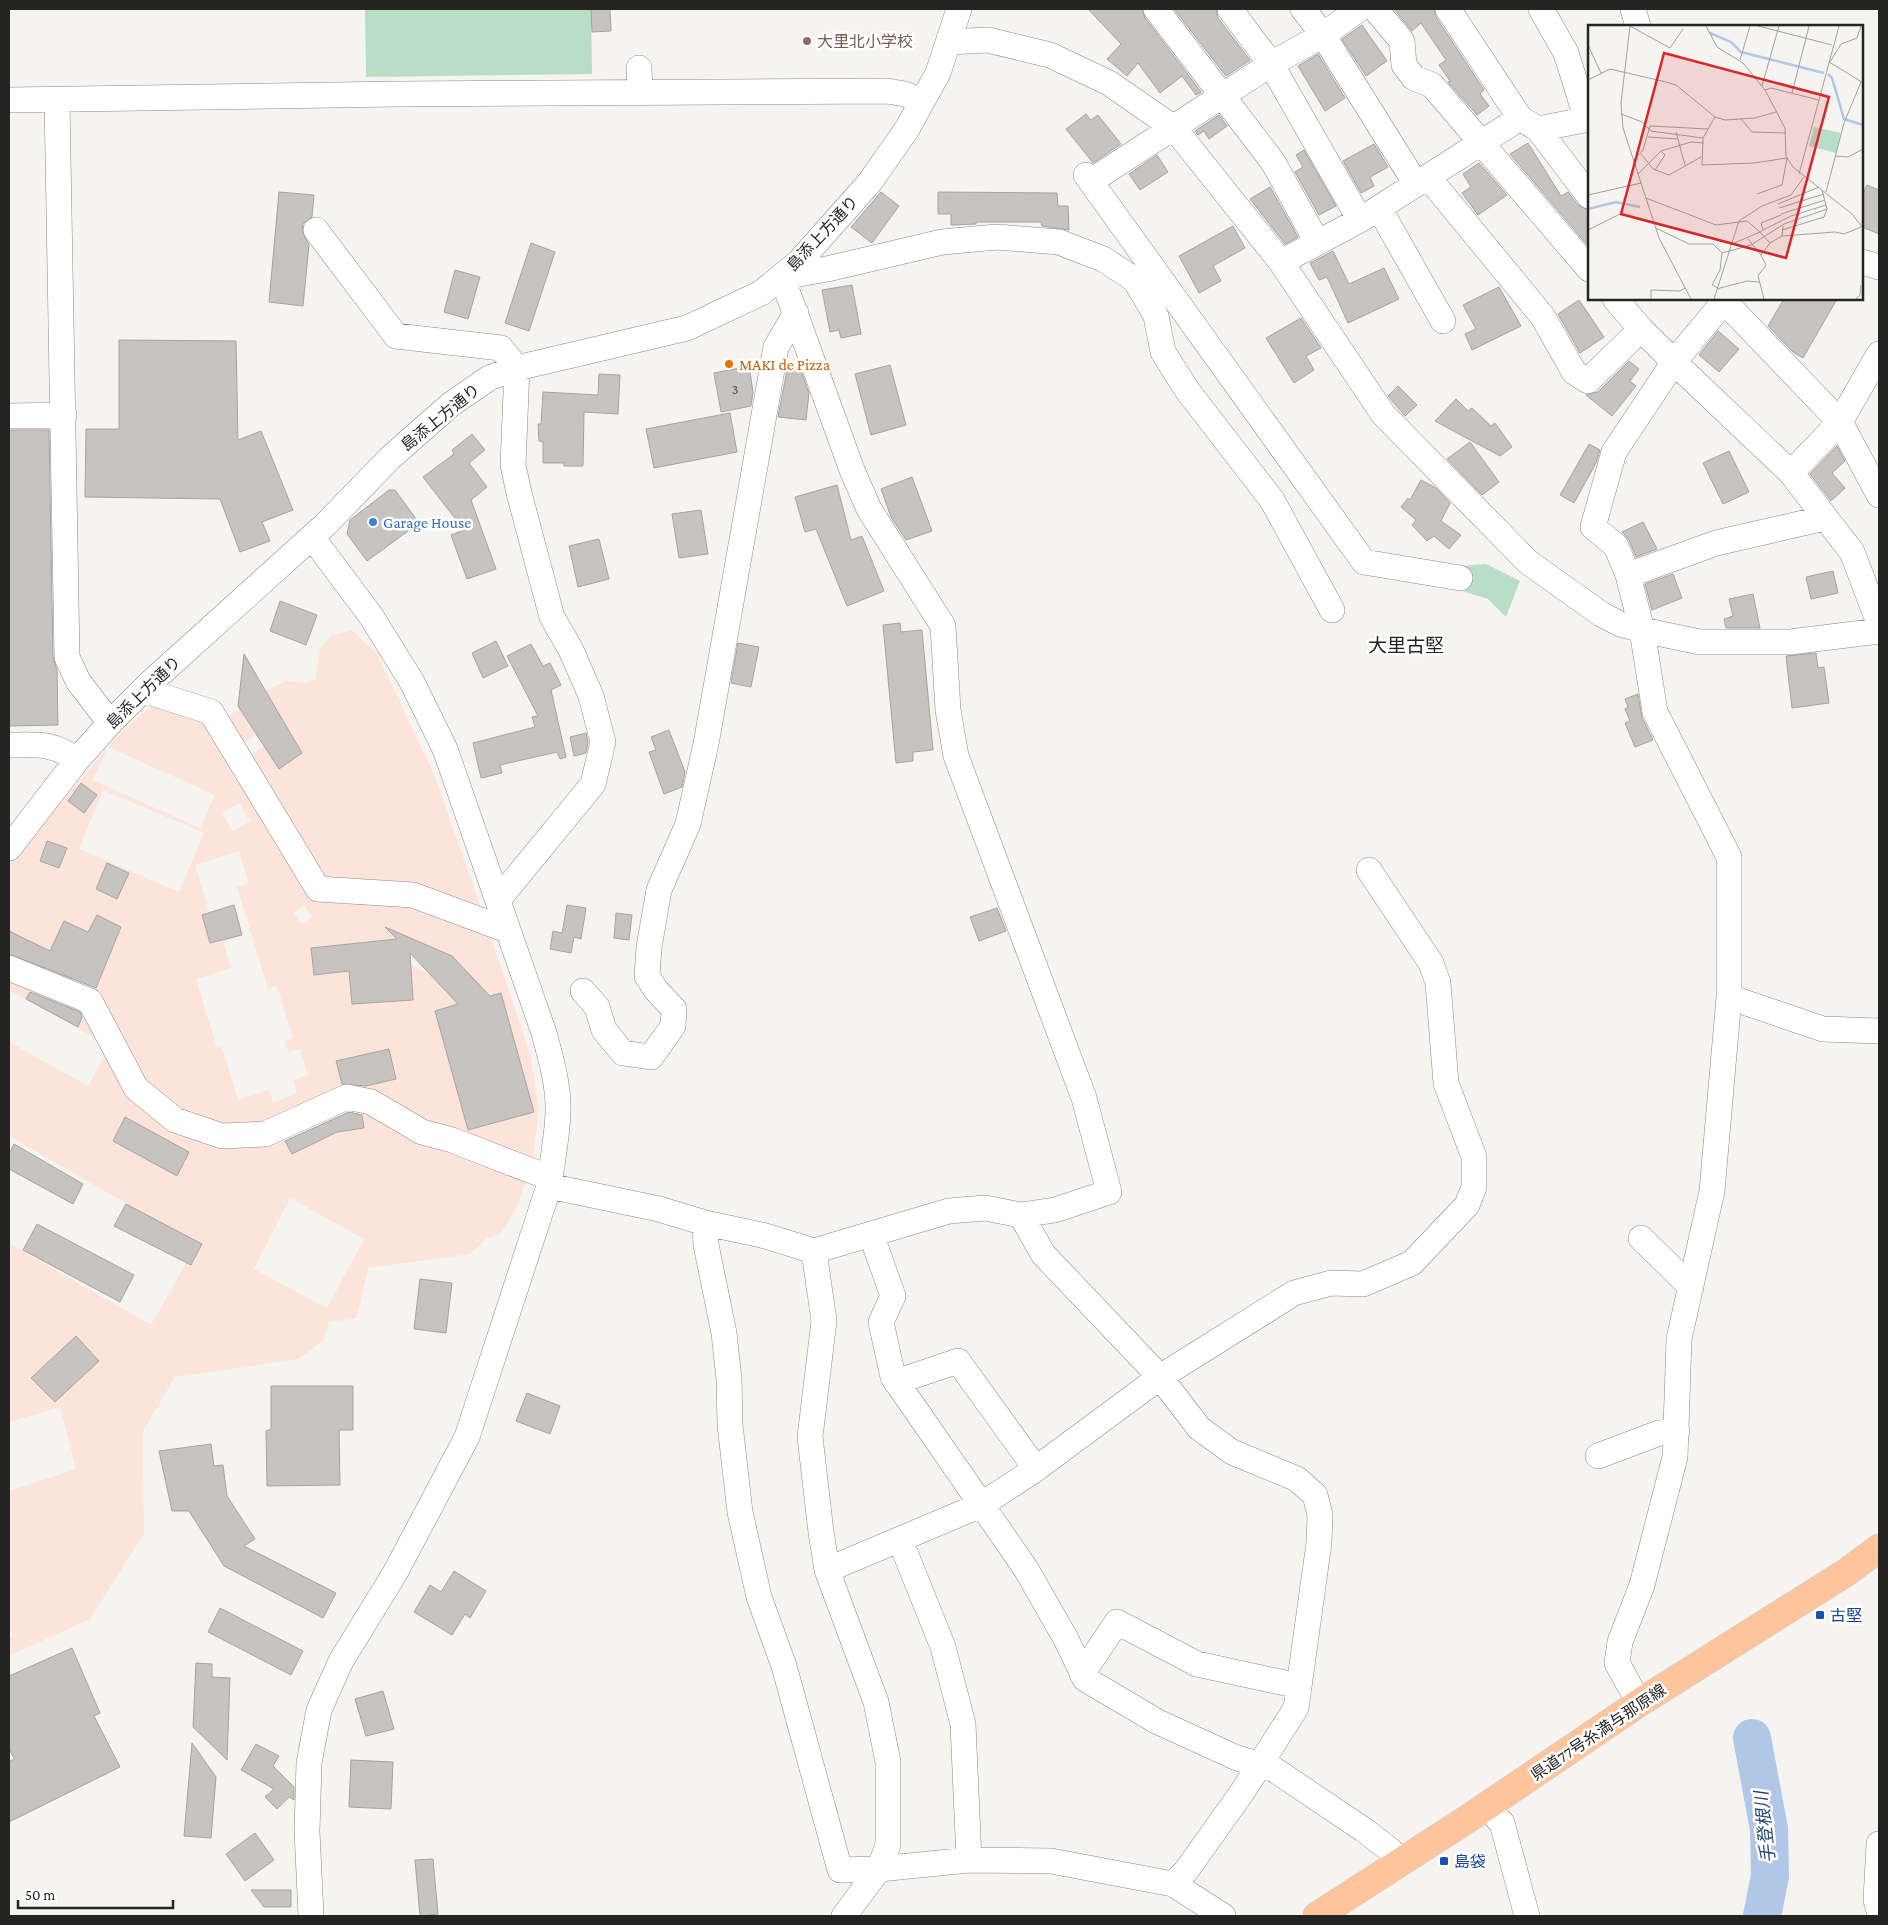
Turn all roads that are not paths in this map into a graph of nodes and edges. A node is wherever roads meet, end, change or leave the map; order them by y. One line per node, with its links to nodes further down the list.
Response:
1 (959, 9): 12 (street, 島添上方通り)
2 (1156, 9): 16 (street)
3 (1230, 9): 13 (street)
4 (1303, 9): 11 (street)
5 (1359, 9): 11 (street)
6 (1376, 9): 23 (street)
7 (1448, 9): 21 (street)
8 (1541, 9): 20 (street)
9 (1634, 9): 10 (street)
10 (1638, 25)
11 (1323, 35): 13 (street); 24 (street)
12 (949, 42): 19 (street, 島添上方通り); 22 (street)
13 (1271, 64): 16 (street); 26 (street)
14 (639, 68): 15 (street)
15 (640, 92): 18 (street); 19 (street)
16 (1224, 95): 22 (street); 28 (street)
17 (9, 100): 18 (street)
18 (58, 100): 45 (street)
19 (922, 102): 33 (street, 島添上方通り)
20 (1588, 120): 21 (street)
21 (1529, 123): 23 (street); 25 (street)
22 (1174, 128): 29 (street); 34 (street)
23 (1481, 143): 24 (street); 32 (street)
24 (1422, 181): 26 (street); 40 (street)
25 (1588, 195)
26 (1370, 214): 28 (street); 39 (street)
27 (316, 230): 43 (street)
28 (1317, 242): 29 (street)
29 (1281, 262): 55 (street)
30 (1863, 262): 31 (street)
31 (1879, 267)
32 (1588, 268)
33 (782, 276): 34 (street); 38 (street); 43 (street, 島添上方通り)
34 (1154, 289): 52 (street); 54 (street)
35 (1616, 300): 40 (street)
36 (1723, 300): 42 (street)
37 (1725, 300): 46 (street)
38 (796, 313): 68 (street); 72 (street)
39 (1443, 321)
40 (1641, 329): 42 (street)
41 (1879, 354): 46 (street)
42 (1674, 362): 47 (street); 51 (street)
43 (517, 368): 50 (street, 島添上方通り); 65 (street)
44 (9, 416): 45 (street)
45 (64, 416): 60 (street)
46 (1840, 422): 47 (street); 48 (street)
47 (1790, 473): 49 (street)
48 (1879, 495)
49 (1825, 518): 51 (street); 56 (street)
50 (312, 537): 59 (street, 島添上方通り); 65 (street)
51 (1628, 575): 57 (street)
52 (1460, 578)
53 (1556, 599): 55 (street)
54 (1332, 610)
55 (1601, 614): 57 (street)
56 (1879, 623)
57 (1642, 630): 58 (street); 69 (street)
58 (1879, 631)
59 (143, 690): 60 (street, 島添上方通り); 66 (street)
60 (110, 723): 62 (street, 島添上方通り)
61 (9, 745): 62 (street)
62 (77, 760): 63 (street, 島添上方通り)
63 (9, 848)
64 (1369, 870): 78 (street)
65 (498, 900): 66 (street)
66 (507, 930): 71 (street)
67 (9, 968): 71 (street)
68 (583, 991)
69 (1730, 997): 70 (street); 77 (street)
70 (1879, 1031)
71 (549, 1182): 73 (street); 98 (street)
72 (1021, 1215): 74 (street); 78 (street)
73 (705, 1223): 76 (street); 95 (street)
74 (871, 1234): 76 (street); 79 (street)
75 (1641, 1238): 77 (street)
76 (814, 1251): 86 (street)
77 (1691, 1287): 80 (street)
78 (1160, 1377): 82 (street); 88 (street)
79 (896, 1382): 82 (street); 83 (street)
80 (1677, 1431): 81 (street); 89 (street)
81 (1598, 1456)
82 (1036, 1469): 83 (street)
83 (980, 1505): 84 (street); 87 (street)
84 (900, 1540): 86 (street); 93 (street)
85 (1879, 1548): 89 (main road, 県道77号糸満与那原線)
86 (827, 1570): 95 (street)
87 (1082, 1674): 88 (street); 90 (street)
88 (1299, 1686): 90 (street)
89 (1639, 1703): 91 (main road, 県道77号糸満与那原線)
90 (1258, 1766): 94 (street); 96 (street)
91 (1485, 1806): 94 (main road, 県道77号糸満与那原線); 102 (street)
92 (1879, 1844): 97 (street)
93 (969, 1860): 95 (street); 96 (street)
94 (1399, 1863): 101 (main road, 県道77号糸満与那原線)
95 (879, 1869): 99 (street)
96 (1173, 1884): 100 (street)
97 (1879, 1911)
98 (311, 1916)
99 (844, 1916)
100 (1222, 1916)
101 (1317, 1916)
102 (1527, 1916)

